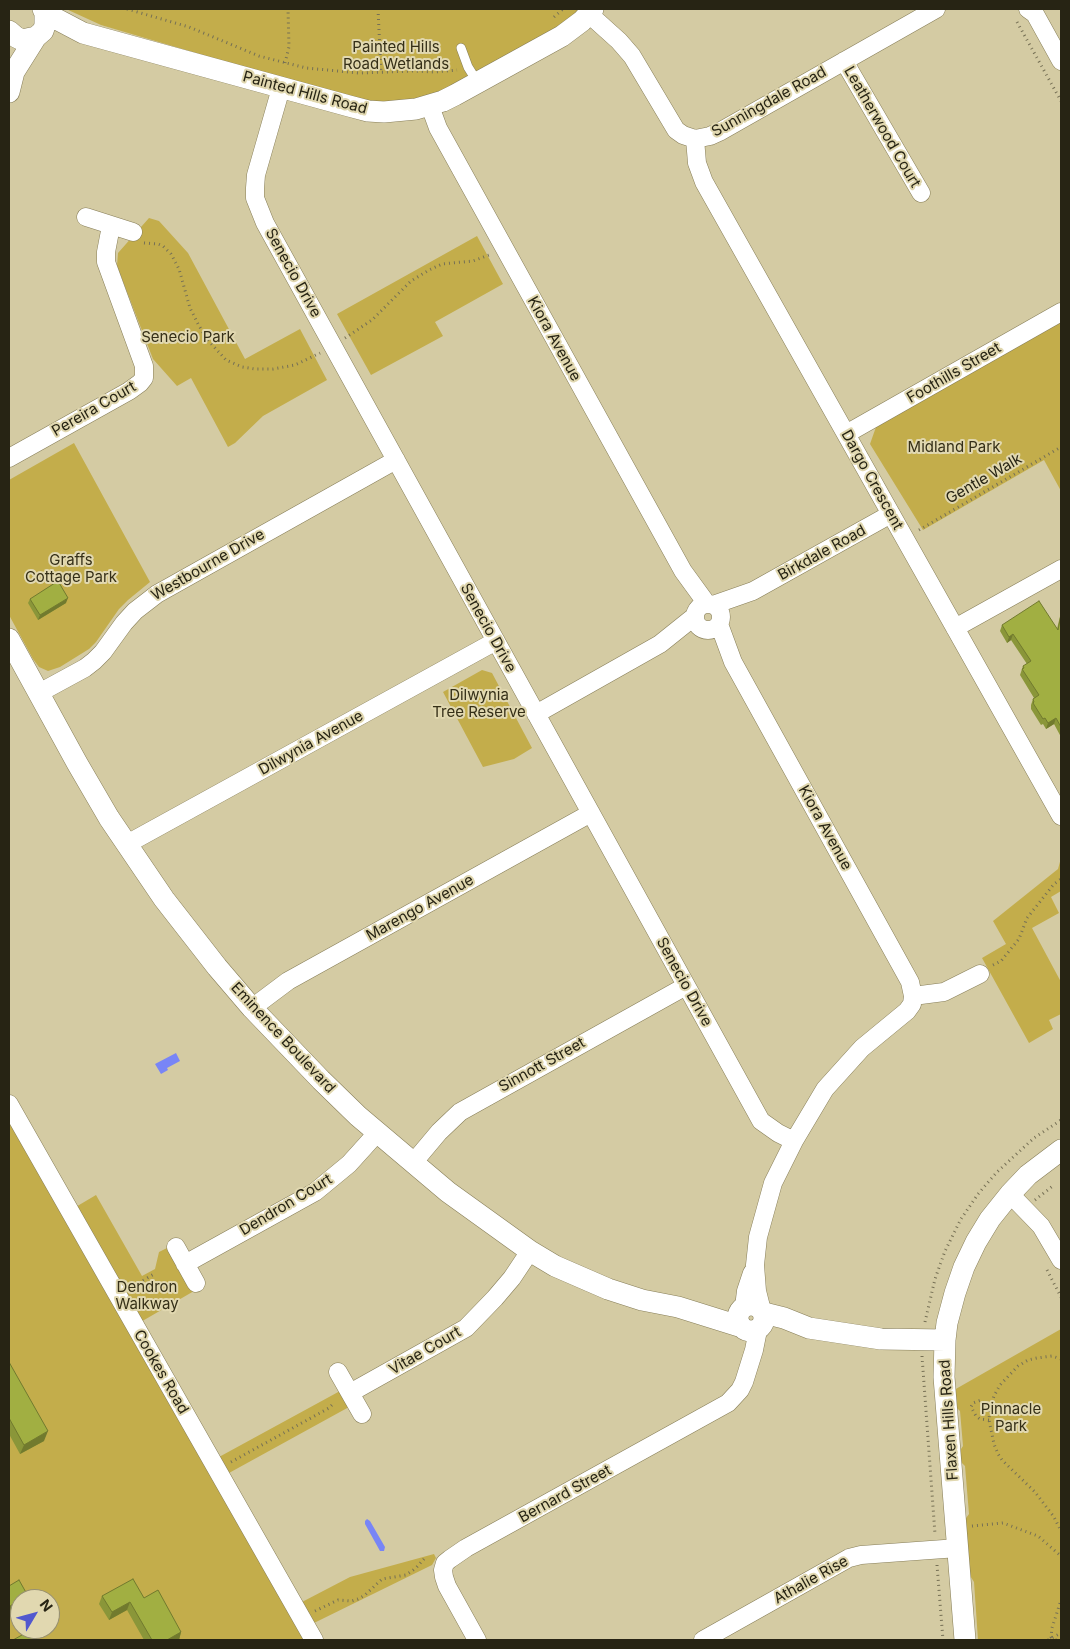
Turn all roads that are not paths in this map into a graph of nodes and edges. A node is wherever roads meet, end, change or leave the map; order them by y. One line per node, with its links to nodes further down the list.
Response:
1 (936, 9): 9 (street, Sunningdale Road)
2 (44, 10): 6 (street, Painted Hills Road); 7 (street)
3 (591, 11): 12 (street, Painted Hills Road); 16 (street, Sunningdale Road)
4 (1028, 12): 10 (street)
5 (10, 32): 7 (street, Painted Hills Road); 11 (street)
6 (83, 33): 7 (street, Painted Hills Road); 13 (street, Painted Hills Road)
7 (37, 36): 11 (street)
8 (461, 48): 12 (lane)
9 (844, 61): 16 (street, Sunningdale Road); 17 (street, Leatherwood Court)
10 (1061, 61)
11 (14, 72): 14 (street)
12 (473, 75): 15 (street, Painted Hills Road)
13 (281, 88): 15 (street, Painted Hills Road); 24 (street, Senecio Drive)
14 (9, 92)
15 (430, 106): 27 (street, Kiora Avenue)
16 (695, 139): 22 (street, Dargo Crescent)
17 (921, 193)
18 (86, 217): 19 (street)
19 (111, 226): 20 (street); 23 (street, Pereira Court)
20 (135, 238)
21 (1061, 312): 22 (street, Foothills Street)
22 (846, 434): 25 (street, Dargo Crescent)
23 (9, 458)
24 (396, 460): 30 (street, Senecio Drive); 31 (street, Westbourne Drive)
25 (891, 514): 27 (street, Birkdale Road); 28 (street, Dargo Crescent)
26 (1061, 568): 28 (street)
27 (708, 617): 32 (street, Birkdale Road); 38 (street, Kiora Avenue)
28 (955, 628): 34 (street, Dargo Crescent)
29 (9, 639): 31 (street, Eminence Boulevard)
30 (496, 641): 32 (street, Senecio Drive); 35 (street, Dilwynia Avenue)
31 (39, 693): 35 (street, Eminence Boulevard)
32 (536, 714): 33 (street, Senecio Drive)
33 (591, 813): 37 (street, Senecio Drive); 39 (street, Marengo Avenue)
34 (1061, 816)
35 (126, 844): 39 (street, Eminence Boulevard)
36 (980, 974): 38 (street)
37 (686, 986): 42 (street, Senecio Drive); 44 (street, Sinnott Street)
38 (913, 996): 42 (street)
39 (252, 1008): 41 (street, Eminence Boulevard)
40 (9, 1104): 57 (street, Cookes Road)
41 (377, 1133): 44 (street, Eminence Boulevard); 49 (street, Dendron Court)
42 (794, 1141): 51 (street)
43 (1061, 1150): 45 (street, Flaxen Hills Road)
44 (413, 1163): 47 (street, Eminence Boulevard)
45 (1010, 1194): 48 (street); 52 (street, Flaxen Hills Road)
46 (176, 1247): 49 (street)
47 (530, 1251): 51 (street, Eminence Boulevard); 54 (street, Vitae Court)
48 (1061, 1260)
49 (185, 1264): 50 (street)
50 (196, 1283)
51 (752, 1319): 52 (street, Eminence Boulevard); 58 (street, Bernard Street)
52 (945, 1347): 56 (street, Flaxen Hills Road)
53 (338, 1372): 54 (street)
54 (350, 1393): 55 (street)
55 (362, 1414)
56 (957, 1538): 59 (street, Athalie Rise); 60 (street, Flaxen Hills Road)
57 (314, 1640)
58 (477, 1640)
59 (703, 1640)
60 (965, 1640)

